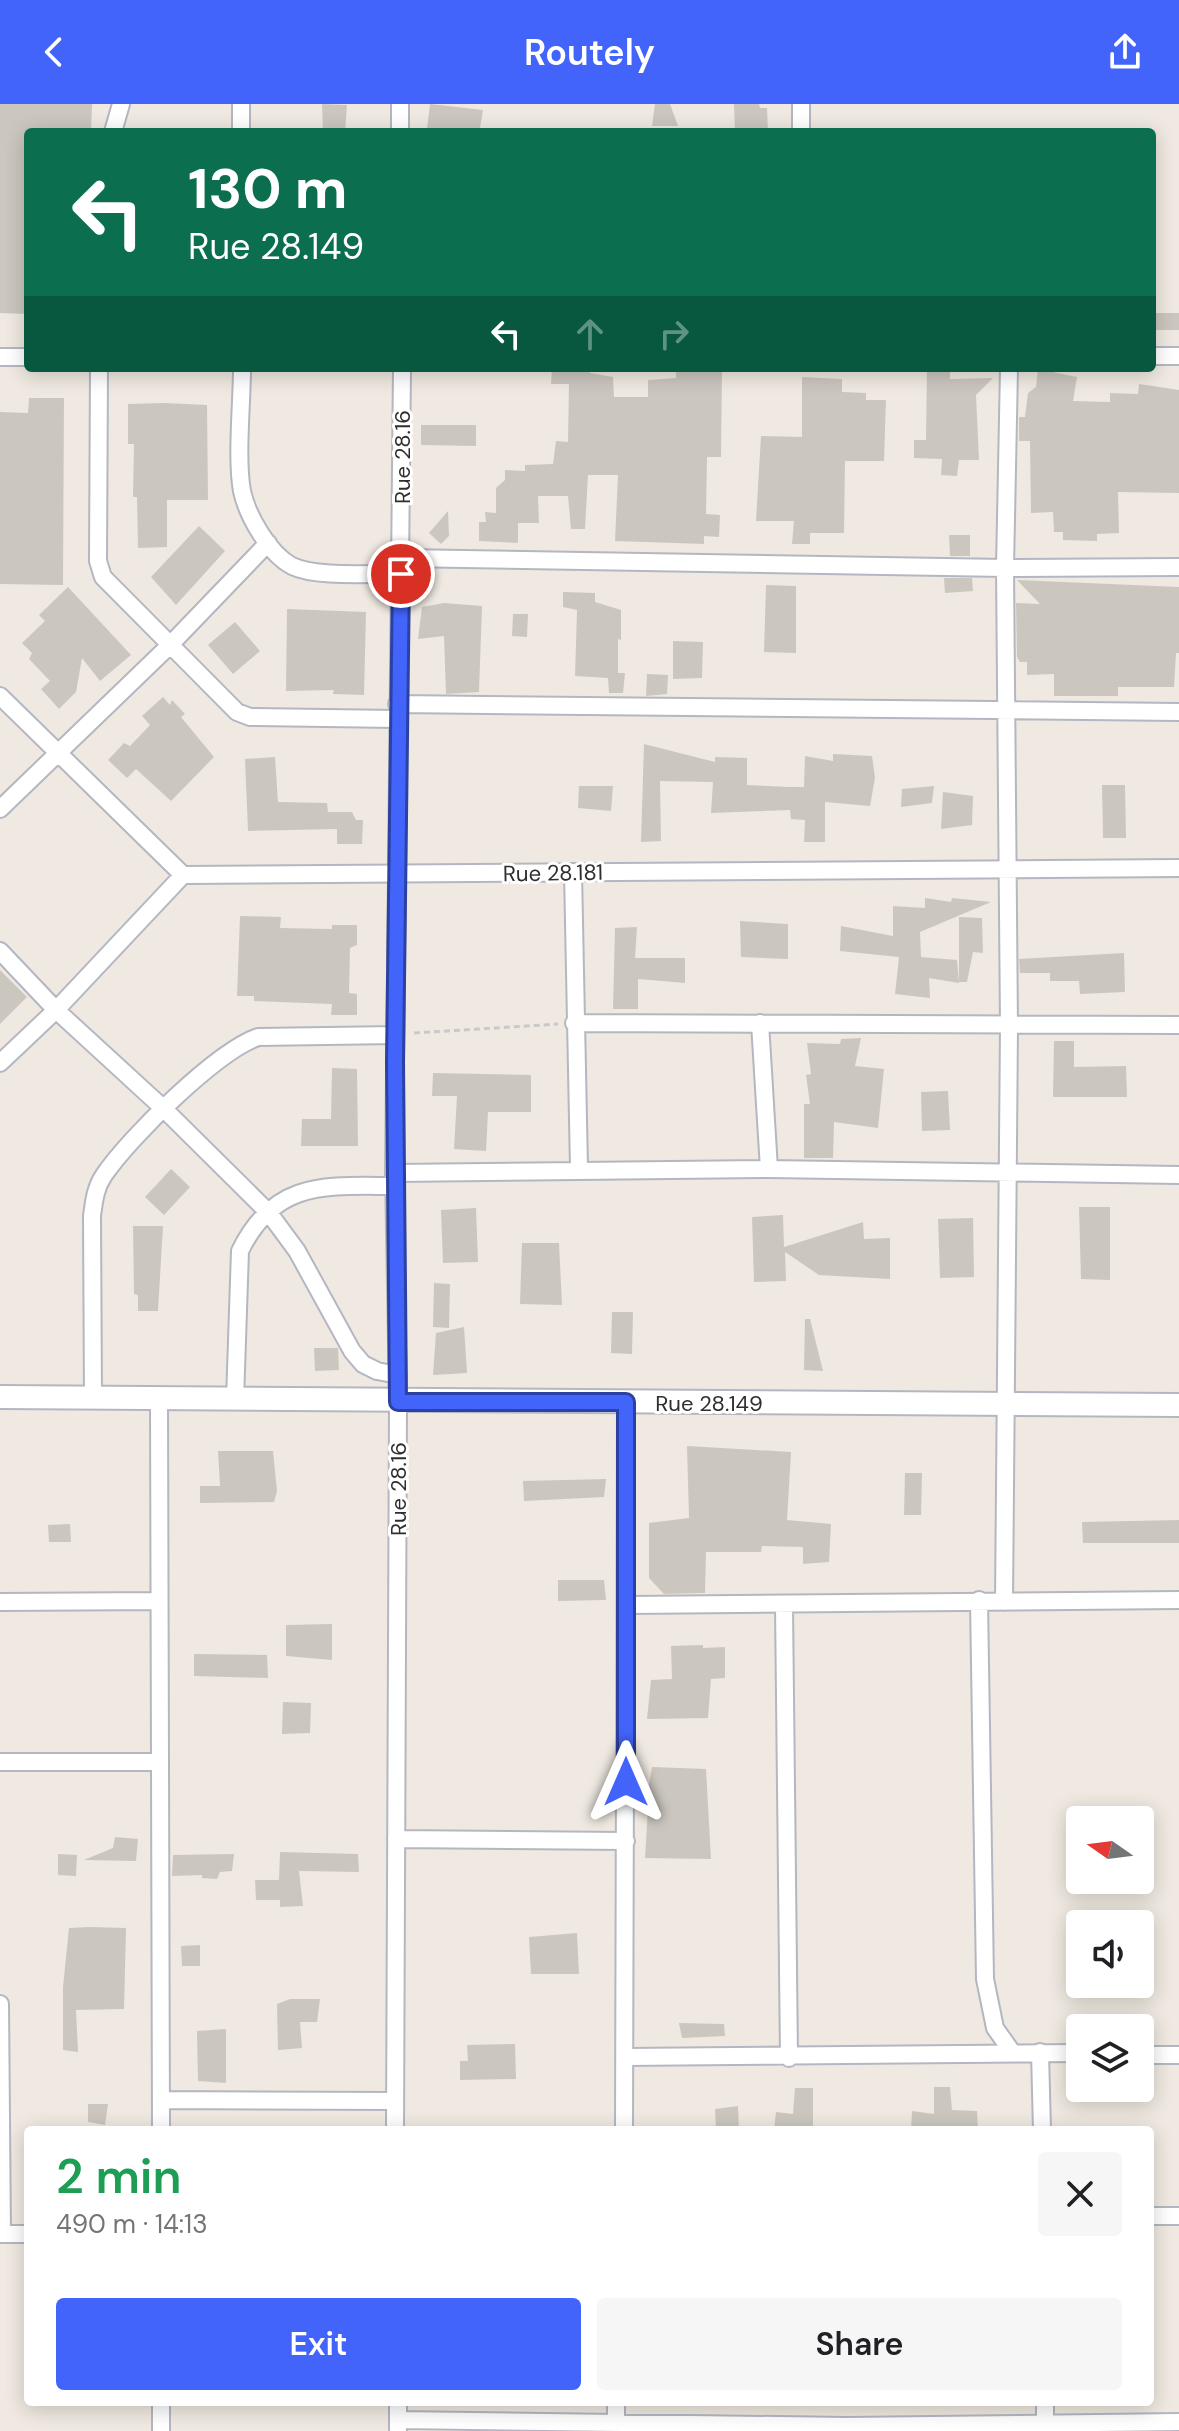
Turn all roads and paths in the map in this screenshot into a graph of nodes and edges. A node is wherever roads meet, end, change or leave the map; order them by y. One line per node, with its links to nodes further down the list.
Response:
1 (121, 104): 5 (street)
2 (241, 104): 6 (street)
3 (400, 104): 7 (street)
4 (801, 104): 8 (street)
5 (114, 128)
6 (241, 128)
7 (400, 128)
8 (801, 128)
9 (1156, 356): 10 (street)
10 (1179, 356)
11 (0, 357): 12 (street)
12 (24, 357)
13 (99, 372): 21 (street)
14 (242, 372): 17 (street)
15 (402, 372): 18 (street, Rue 28.16)
16 (1009, 372): 20 (street)
17 (268, 543): 18 (street); 21 (street)
18 (401, 566): 20 (street); 24 (street, Rue 28.16)
19 (1179, 567): 20 (street)
20 (1005, 568): 23 (street)
21 (169, 646): 24 (street); 26 (street)
22 (0, 696): 26 (street)
23 (1005, 710): 24 (street); 25 (street); 29 (street)
24 (397, 712): 31 (street, Rue 28.16)
25 (1179, 712)
26 (57, 751): 27 (street); 32 (street)
27 (0, 809)
28 (1179, 868): 29 (street, Rue 28.181)
29 (1009, 870): 30 (street, Rue 28.181); 38 (street)
30 (573, 872): 31 (street, Rue 28.181); 35 (street)
31 (396, 874): 32 (street, Rue 28.181); 39 (street, Rue 28.16)
32 (183, 875): 34 (street)
33 (0, 951): 34 (street)
34 (56, 1010): 40 (street); 41 (street)
35 (574, 1023): 36 (street); 39 (path); 42 (street)
36 (760, 1023): 38 (street); 43 (street)
37 (1179, 1025): 38 (street)
38 (1009, 1027): 44 (street)
39 (395, 1035): 41 (street); 46 (street, Rue 28.16)
40 (0, 1063)
41 (164, 1109): 47 (street); 50 (street)
42 (579, 1169): 43 (street); 46 (street)
43 (769, 1169): 44 (street)
44 (1006, 1174): 45 (street); 55 (street)
45 (1179, 1175)
46 (395, 1180): 47 (street); 48 (street, Rue 28.16)
47 (269, 1213): 48 (street); 52 (street)
48 (398, 1375): 53 (street, Rue 28.16)
49 (0, 1397): 50 (street, Rue 28.149)
50 (93, 1398): 51 (street, Rue 28.149)
51 (159, 1400): 52 (street, Rue 28.149); 59 (street)
52 (235, 1400): 53 (street, Rue 28.149)
53 (398, 1402): 54 (street, Rue 28.149); 66 (street, Rue 28.16)
54 (626, 1402): 55 (street, Rue 28.149); 62 (street)
55 (1004, 1403): 56 (street, Rue 28.149); 61 (street)
56 (1179, 1405)
57 (979, 1600): 61 (street); 63 (street); 69 (street)
58 (1179, 1600): 61 (street)
59 (159, 1601): 60 (street); 65 (street)
60 (0, 1602)
61 (1004, 1602)
62 (628, 1605): 63 (street); 67 (street)
63 (784, 1606): 75 (street)
64 (0, 1762): 65 (street)
65 (160, 1762): 76 (street)
66 (396, 1839): 67 (street); 77 (street, Rue 28.16)
67 (626, 1841): 74 (street)
68 (0, 2004): 84 (street)
69 (1012, 2052): 70 (street); 75 (street)
70 (1040, 2052): 71 (street); 81 (street)
71 (1066, 2053)
72 (1154, 2055): 73 (street)
73 (1179, 2055)
74 (625, 2057): 75 (street); 80 (street)
75 (789, 2058)
76 (161, 2100): 77 (street); 78 (street)
77 (395, 2101): 79 (street, Rue 28.16)
78 (161, 2126)
79 (395, 2126)
80 (624, 2126)
81 (1042, 2126)
82 (1154, 2216): 83 (street)
83 (1179, 2216)
84 (1, 2234): 85 (street)
85 (24, 2234)
86 (161, 2406): 94 (street)
87 (616, 2406): 91 (street)
88 (1045, 2406): 92 (street)
89 (1179, 2422): 92 (street)
90 (398, 2425): 91 (street)
91 (616, 2427): 93 (street)
92 (1045, 2427): 93 (street)
93 (846, 2428)
94 (161, 2431)

